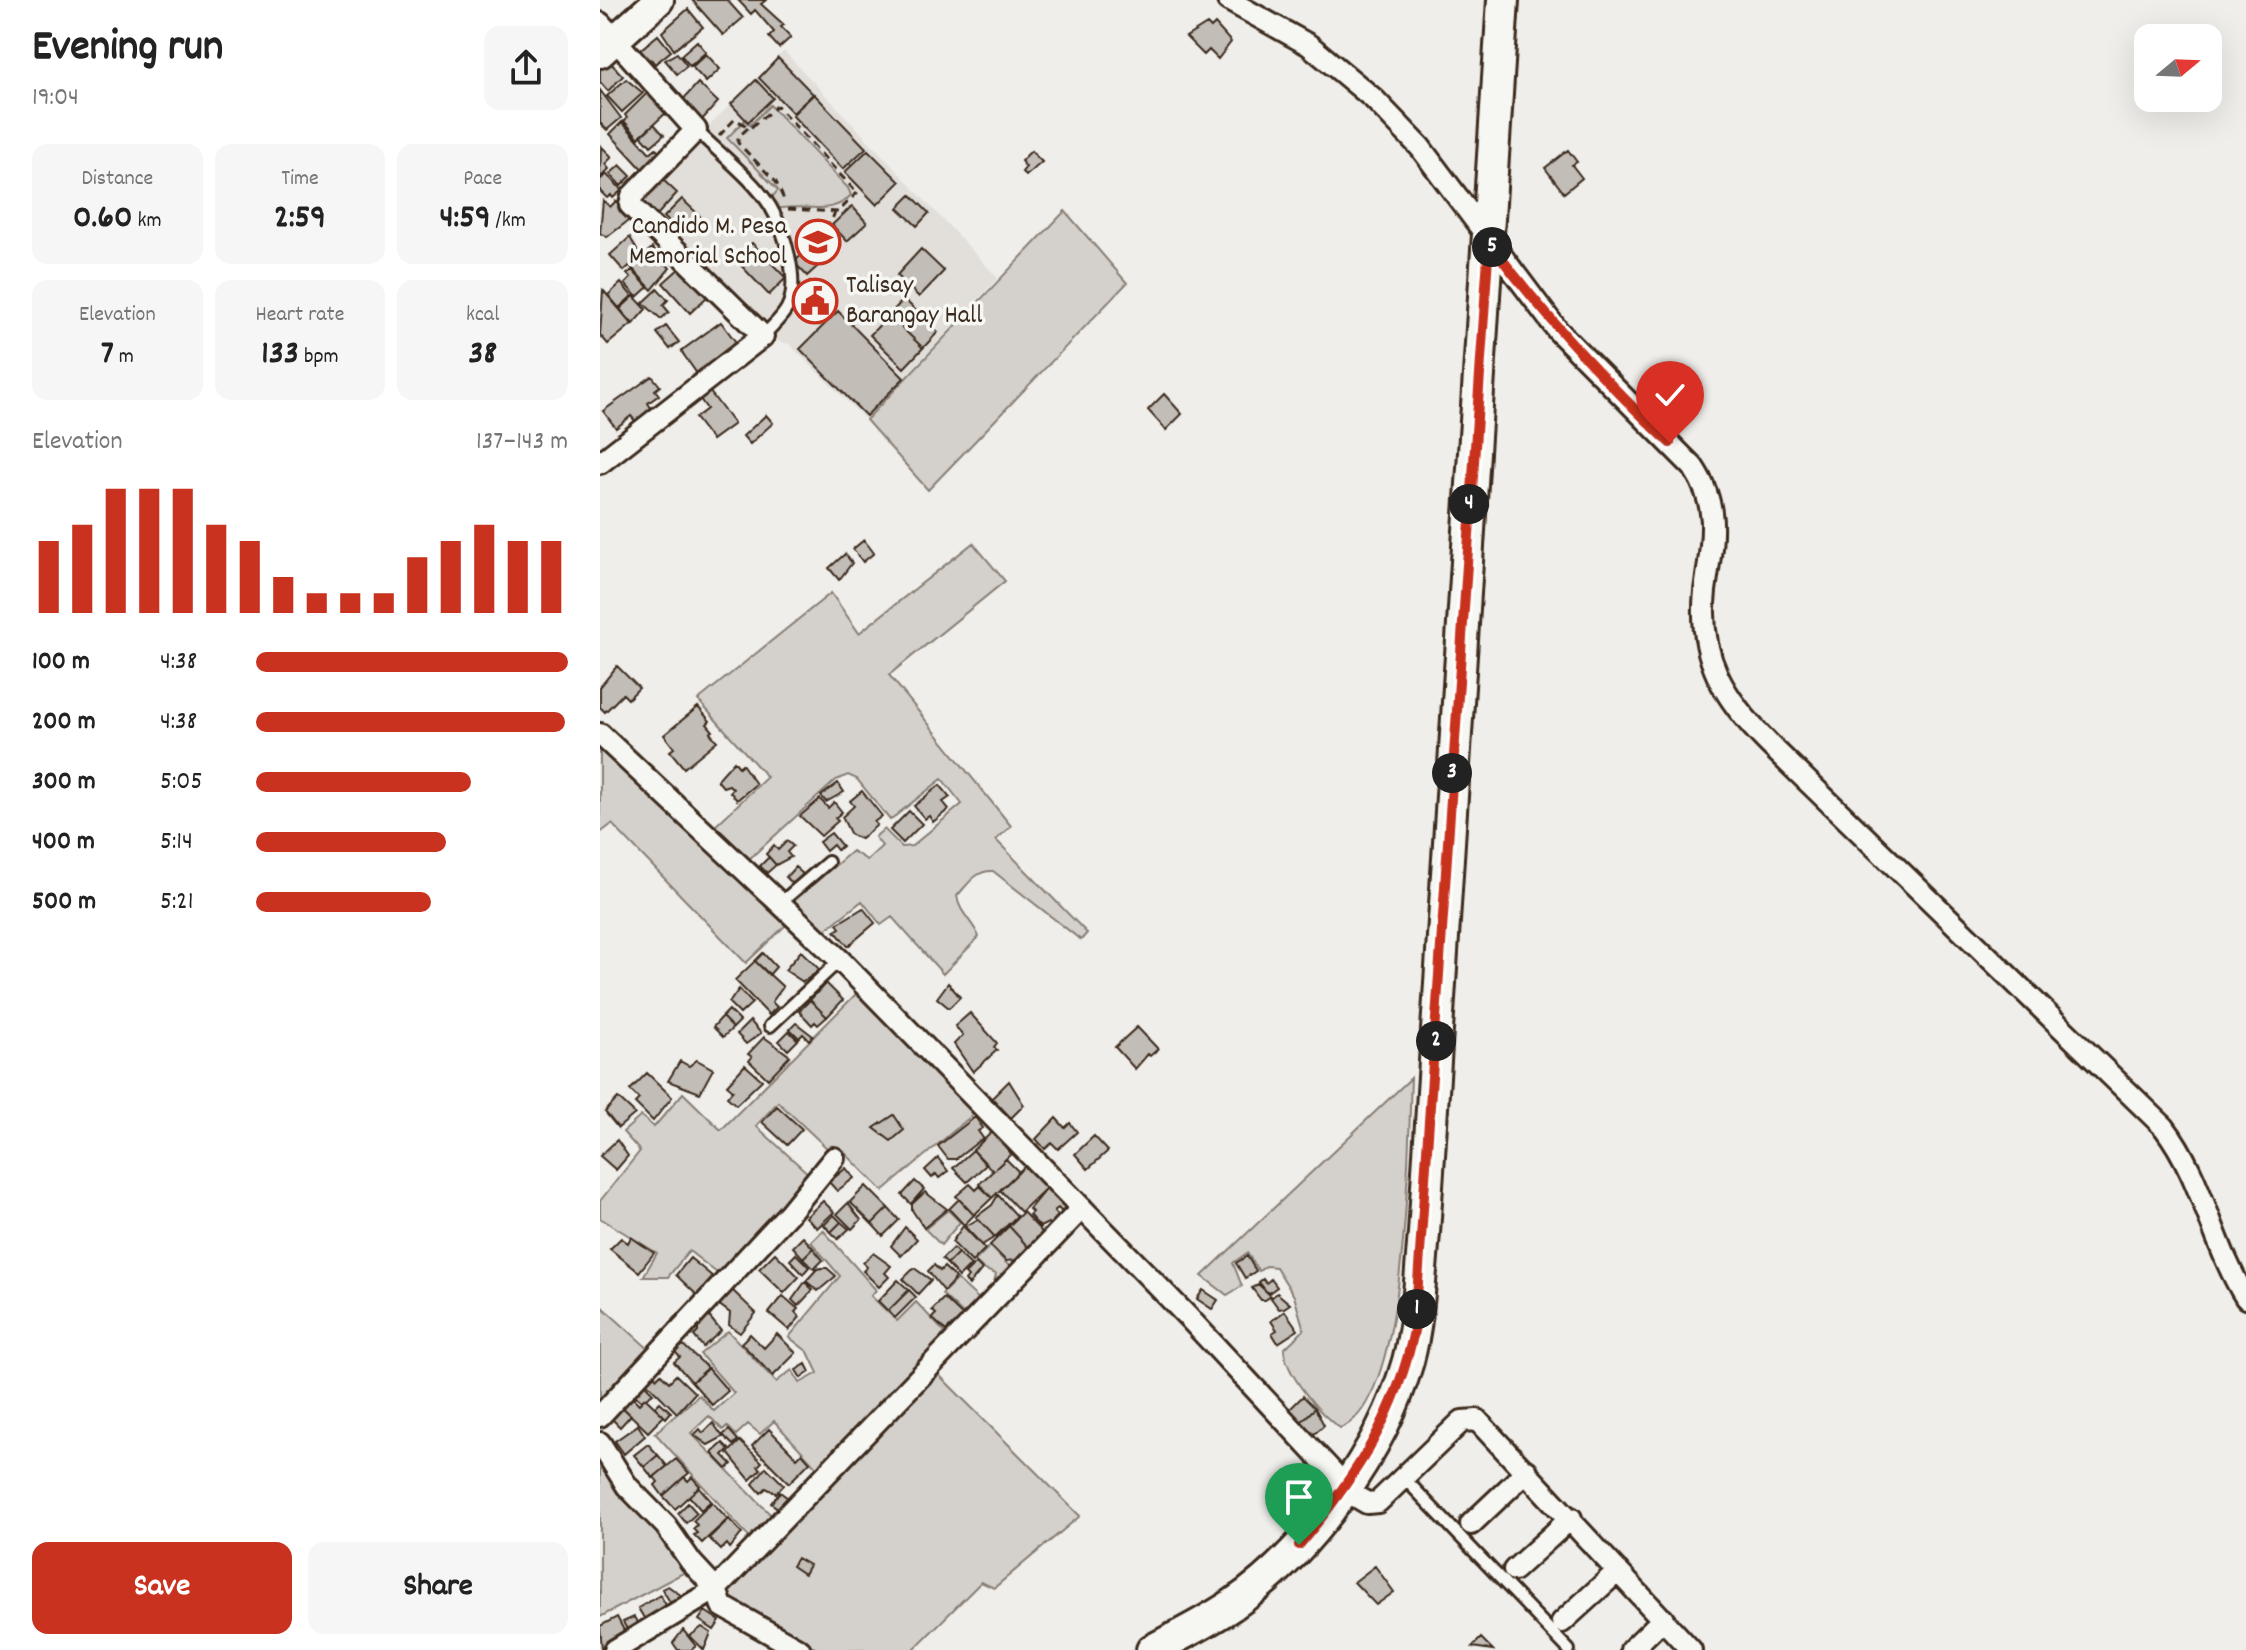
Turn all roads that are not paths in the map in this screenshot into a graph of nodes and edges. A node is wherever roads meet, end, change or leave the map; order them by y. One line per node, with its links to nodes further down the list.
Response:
1 (659, 0): 4 (street)
2 (1228, 0): 6 (street)
3 (1503, 0): 6 (main road)
4 (605, 39): 5 (street)
5 (696, 130): 7 (lane); 7 (street)
6 (1489, 242): 16 (street); 21 (main road)
7 (763, 336): 8 (street)
8 (600, 463)
9 (600, 734): 11 (street)
10 (828, 862): 11 (lane)
11 (779, 904): 12 (street)
12 (840, 960): 13 (lane); 15 (street)
13 (770, 1026)
14 (834, 1158): 17 (street)
15 (1082, 1208): 21 (street); 26 (street)
16 (2246, 1298)
17 (600, 1416)
18 (600, 1443): 26 (street)
19 (1527, 1471): 20 (street); 22 (street); 23 (street)
20 (1404, 1478): 21 (street); 32 (lane)
21 (1346, 1487): 31 (main road)
22 (1571, 1518): 24 (street); 25 (street)
23 (1471, 1524)
24 (1514, 1570)
25 (1618, 1571): 27 (street); 28 (street)
26 (716, 1589): 29 (street); 30 (street)
27 (1663, 1619): 33 (street); 34 (street)
28 (1562, 1622)
29 (615, 1650)
30 (800, 1650)
31 (1152, 1650)
32 (1569, 1650)
33 (1631, 1650)
34 (1691, 1650)

